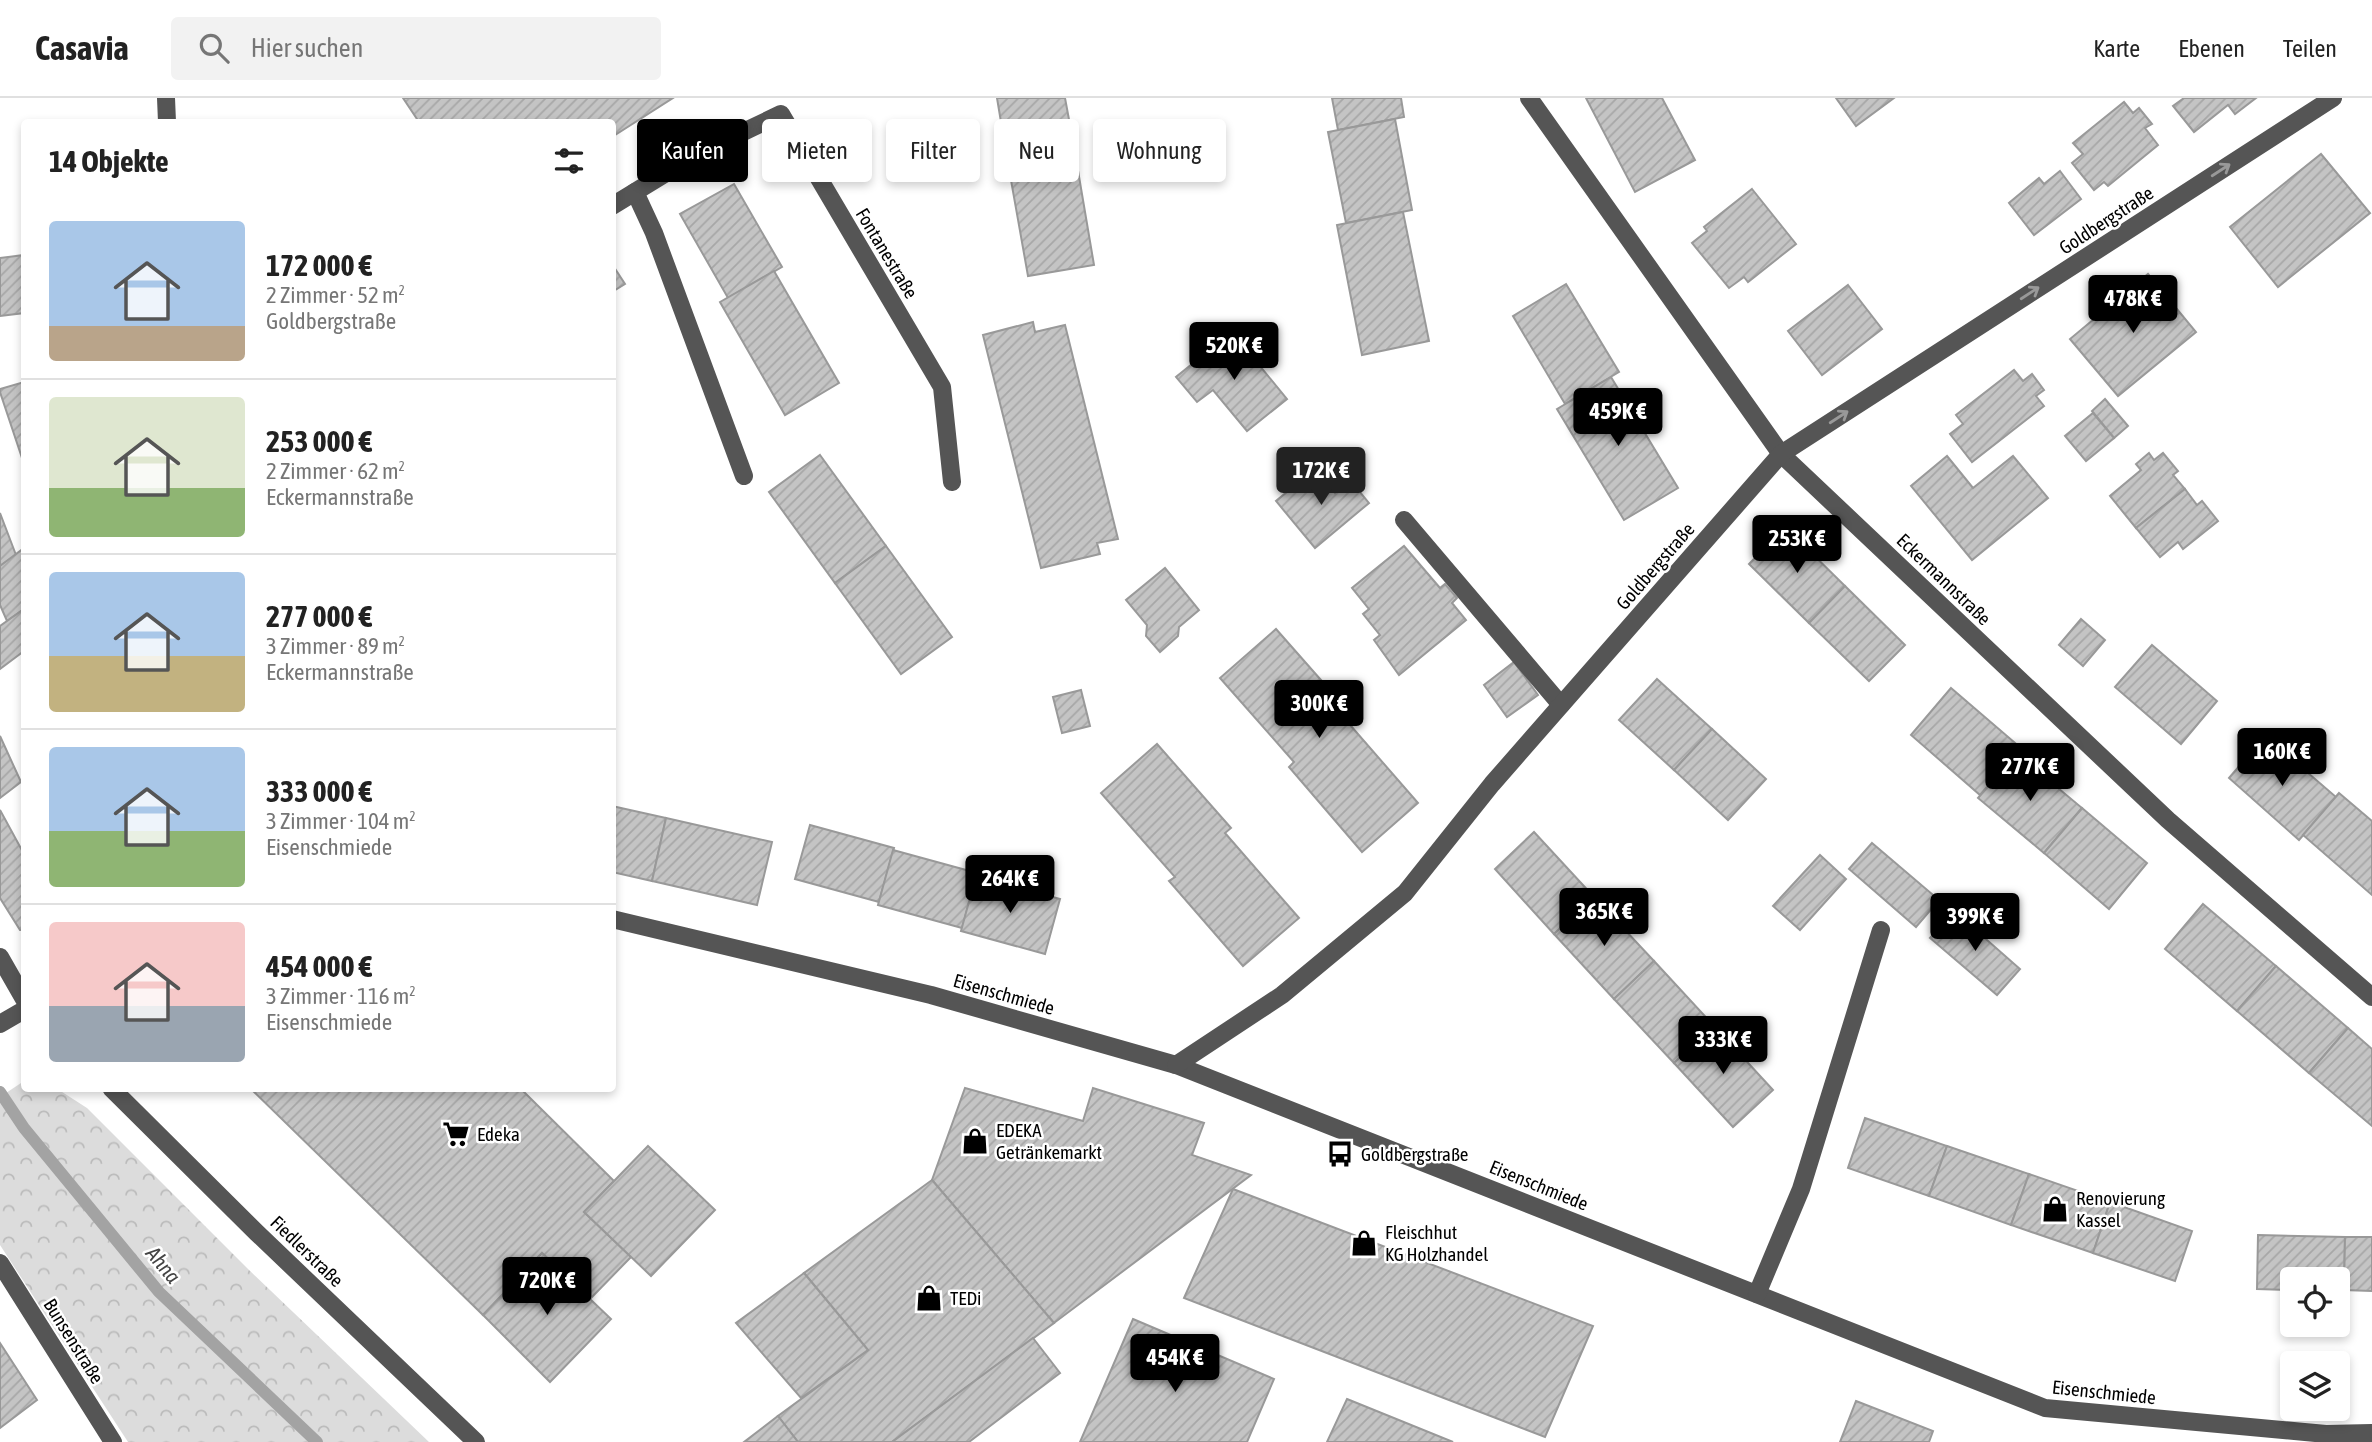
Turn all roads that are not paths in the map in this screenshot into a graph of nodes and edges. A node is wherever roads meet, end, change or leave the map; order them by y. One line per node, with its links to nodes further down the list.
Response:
1 (166, 98): 4 (street)
2 (1529, 98): 7 (street, Eckermannstraße)
3 (2333, 98): 7 (street, Goldbergstraße, one-way to 3)
4 (167, 119)
5 (635, 192): 6 (street, Fontanestraße); 8 (street); 9 (street, Fontanestraße)
6 (616, 204)
7 (1782, 453): 11 (street, Goldbergstraße); 16 (street, Eckermannstraße)
8 (744, 476)
9 (952, 482)
10 (1404, 520): 11 (street)
11 (1561, 705): 17 (street, Goldbergstraße)
12 (616, 920): 17 (street, Eisenschmiede)
13 (1881, 930): 20 (street)
14 (0, 957): 15 (street)
15 (21, 994)
16 (2372, 998)
17 (1176, 1065): 20 (street, Eisenschmiede)
18 (115, 1092): 24 (street, Fiedlerstraße)
19 (0, 1263): 23 (street, Bunsenstraße)
20 (1757, 1294): 22 (street, Eisenschmiede)
21 (2372, 1433): 22 (street, Eisenschmiede)
22 (2326, 1438)
23 (113, 1442)
24 (476, 1442)

